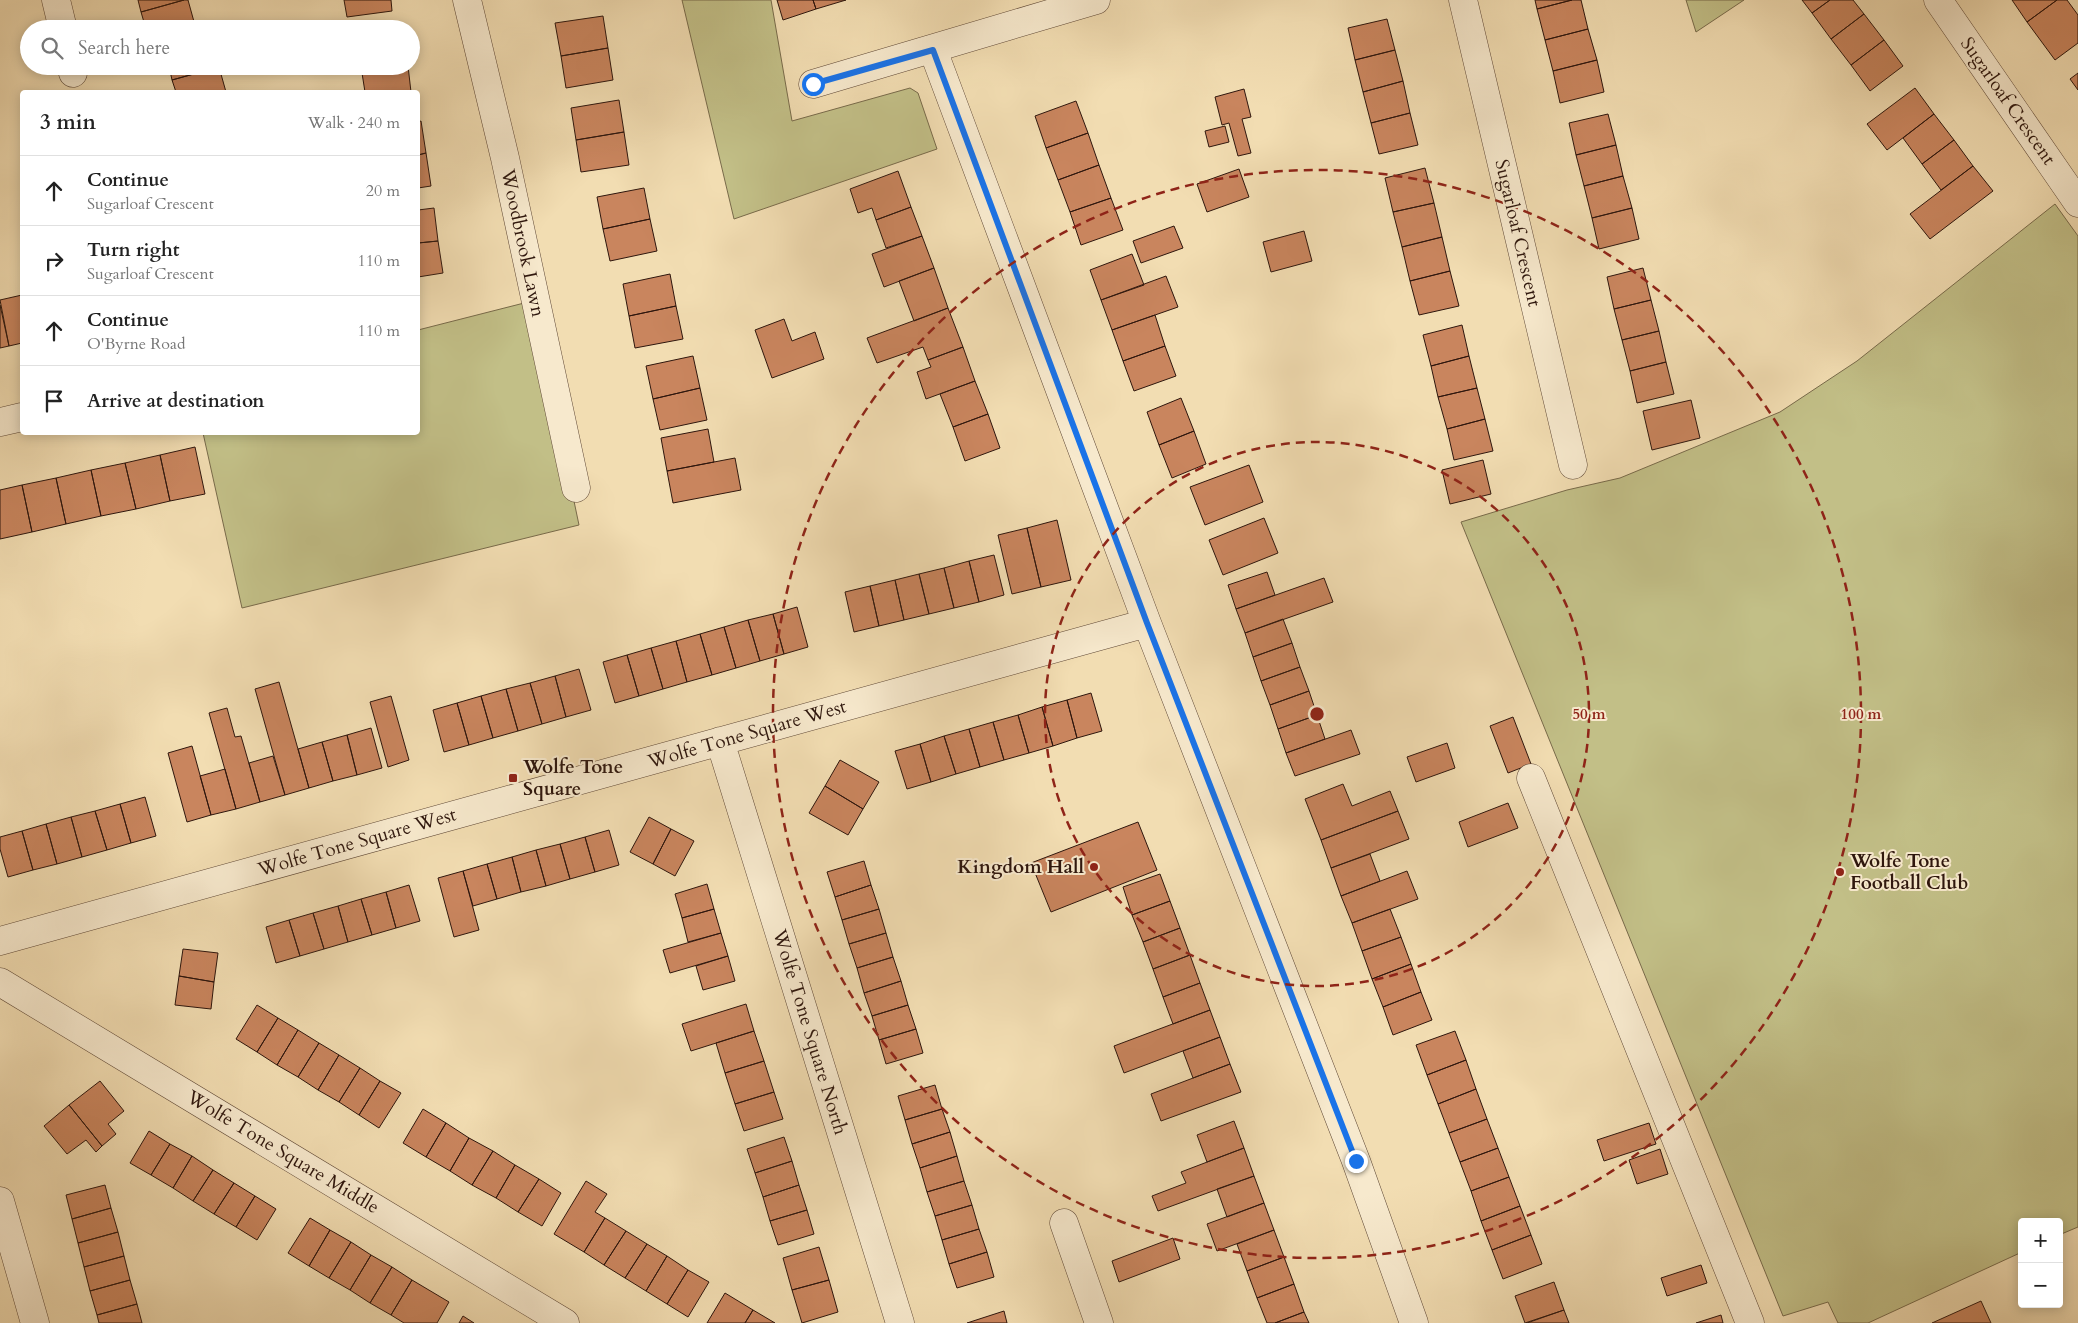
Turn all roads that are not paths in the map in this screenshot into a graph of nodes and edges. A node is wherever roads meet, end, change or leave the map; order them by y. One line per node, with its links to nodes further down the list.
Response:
1 (56, 0): 6 (street)
2 (467, 0): 13 (street, Woodbrook Lawn)
3 (1096, 0): 7 (street)
4 (1463, 0): 12 (street, Sugarloaf Crescent)
5 (1938, 0): 9 (street, Sugarloaf Crescent)
6 (61, 20)
7 (933, 50): 8 (street); 14 (street)
8 (813, 84)
9 (2078, 203)
10 (20, 417): 11 (street)
11 (0, 422)
12 (1573, 465)
13 (576, 488)
14 (1147, 623): 15 (street, Wolfe Tone Square West); 25 (street)
15 (720, 741): 17 (street, Wolfe Tone Square West); 23 (street, Wolfe Tone Square North)
16 (1531, 778): 26 (street)
17 (0, 941)
18 (0, 982): 22 (street, Wolfe Tone Square Middle)
19 (0, 1201): 21 (street)
20 (1064, 1223): 24 (street)
21 (35, 1323)
22 (565, 1323)
23 (900, 1323)
24 (1099, 1323)
25 (1414, 1323)
26 (1750, 1323)

